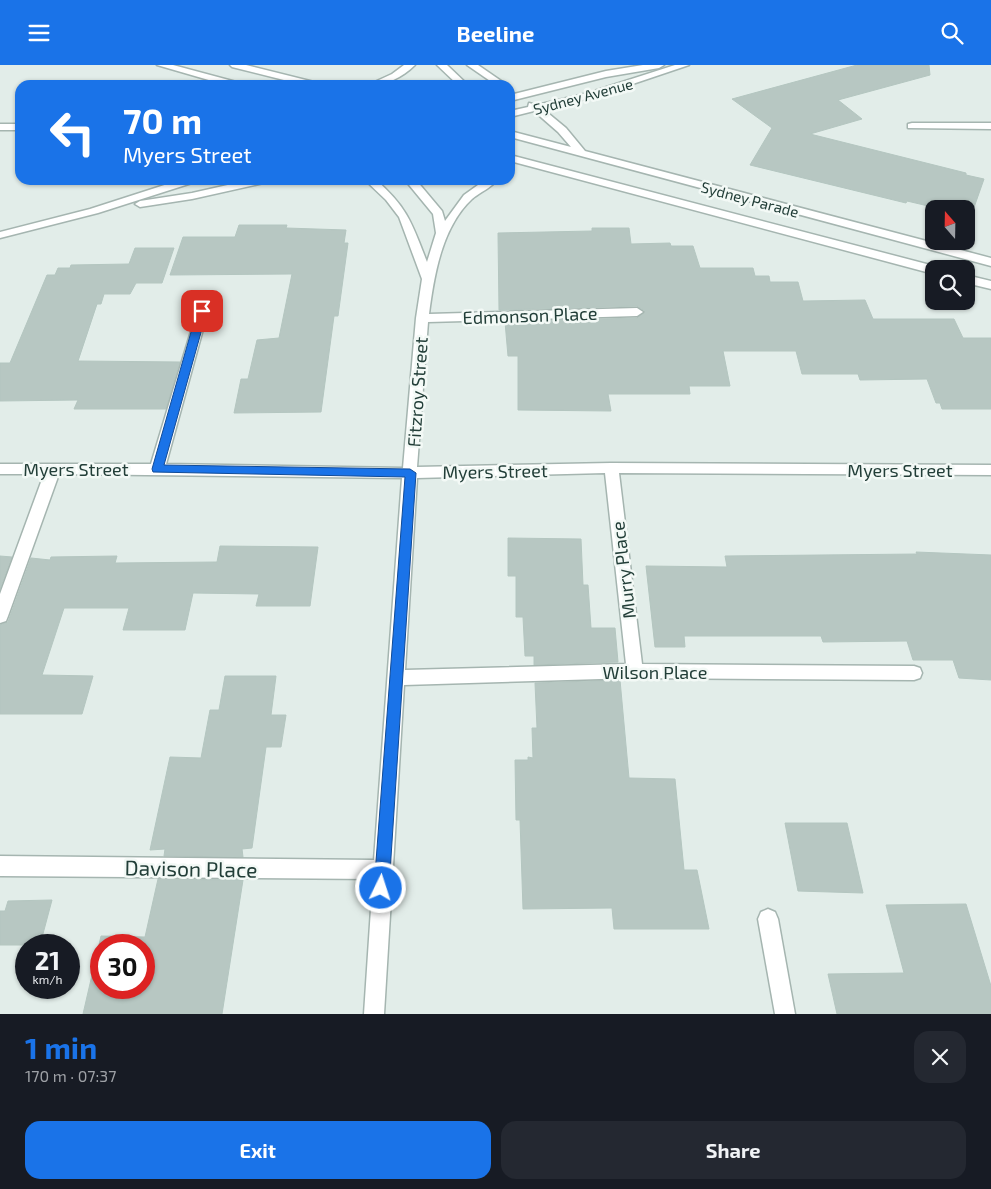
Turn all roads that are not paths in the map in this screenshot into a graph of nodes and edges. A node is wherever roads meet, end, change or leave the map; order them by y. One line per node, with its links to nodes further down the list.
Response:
1 (162, 65): 8 (street)
2 (235, 65): 9 (street)
3 (410, 65): 10 (street)
4 (442, 65): 11 (street)
5 (472, 65): 12 (street)
6 (659, 65): 13 (street, Sydney Avenue)
7 (684, 65): 15 (street, Sydney Avenue)
8 (218, 80)
9 (295, 80)
10 (385, 80)
11 (458, 80)
12 (494, 80)
13 (515, 95)
14 (515, 96): 15 (street)
15 (538, 108): 16 (street, Sydney Avenue); 22 (street)
16 (515, 113)
17 (912, 126): 18 (street)
18 (991, 126)
19 (0, 127): 20 (street)
20 (15, 127)
21 (515, 135): 22 (street, Sydney Parade)
22 (582, 154): 34 (street, Sydney Parade)
23 (515, 159): 24 (street, Sydney Parade)
24 (528, 163): 25 (street); 35 (street, Sydney Parade)
25 (515, 169)
26 (175, 185): 31 (street)
27 (241, 185): 31 (street)
28 (376, 185): 36 (street, Fitzroy Street)
29 (415, 185): 32 (street)
30 (484, 185): 32 (street, Fitzroy Street)
31 (94, 211): 33 (street)
32 (442, 233): 36 (street, Fitzroy Street)
33 (0, 235)
34 (991, 262)
35 (925, 268)
36 (428, 279): 41 (street, Fitzroy Street)
37 (975, 281): 38 (street)
38 (991, 285)
39 (202, 311): 45 (street)
40 (638, 312): 41 (street, Edmonson Place)
41 (422, 318): 47 (street, Fitzroy Street)
42 (611, 468): 46 (street, Myers Street); 47 (street, Myers Street); 49 (street, Murry Place)
43 (0, 469): 44 (street, Myers Street)
44 (53, 469): 45 (street, Myers Street); 48 (street)
45 (157, 469): 47 (street, Myers Street)
46 (991, 470)
47 (410, 473): 51 (street, Fitzroy Street)
48 (0, 616)
49 (635, 671): 50 (street, Wilson Place); 51 (street, Wilson Place)
50 (914, 673)
51 (396, 678): 53 (street, Fitzroy Street)
52 (0, 866): 53 (street, Davison Place)
53 (382, 870): 55 (street, Fitzroy Street)
54 (768, 919): 56 (street)
55 (374, 1014)
56 (785, 1014)

